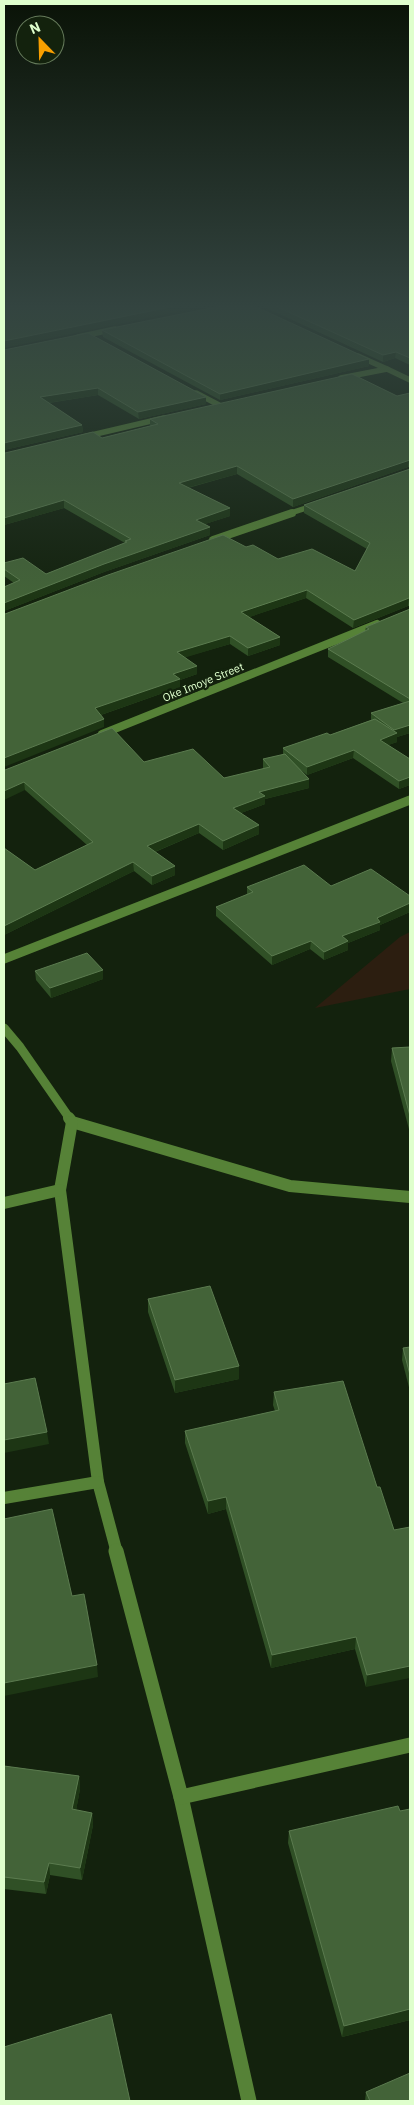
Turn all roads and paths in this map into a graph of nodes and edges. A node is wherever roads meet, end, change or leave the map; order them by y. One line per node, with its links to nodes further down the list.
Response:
1 (216, 403): 3 (street)
2 (228, 403): 3 (street)
3 (219, 405): 4 (street)
4 (210, 407)
5 (174, 416): 6 (street)
6 (72, 439)
7 (321, 503): 8 (street)
8 (209, 541)
9 (382, 622): 10 (street, Oke Imoye Street)
10 (96, 736)
11 (410, 800): 12 (street)
12 (4, 959)
13 (4, 1028): 14 (street)
14 (72, 1122): 15 (street); 16 (street)
15 (60, 1190): 17 (street); 18 (street)
16 (410, 1197)
17 (4, 1203)
18 (98, 1482): 19 (street); 21 (street)
19 (4, 1498)
20 (410, 1745): 21 (street)
21 (181, 1797): 22 (street)
22 (249, 2101)

